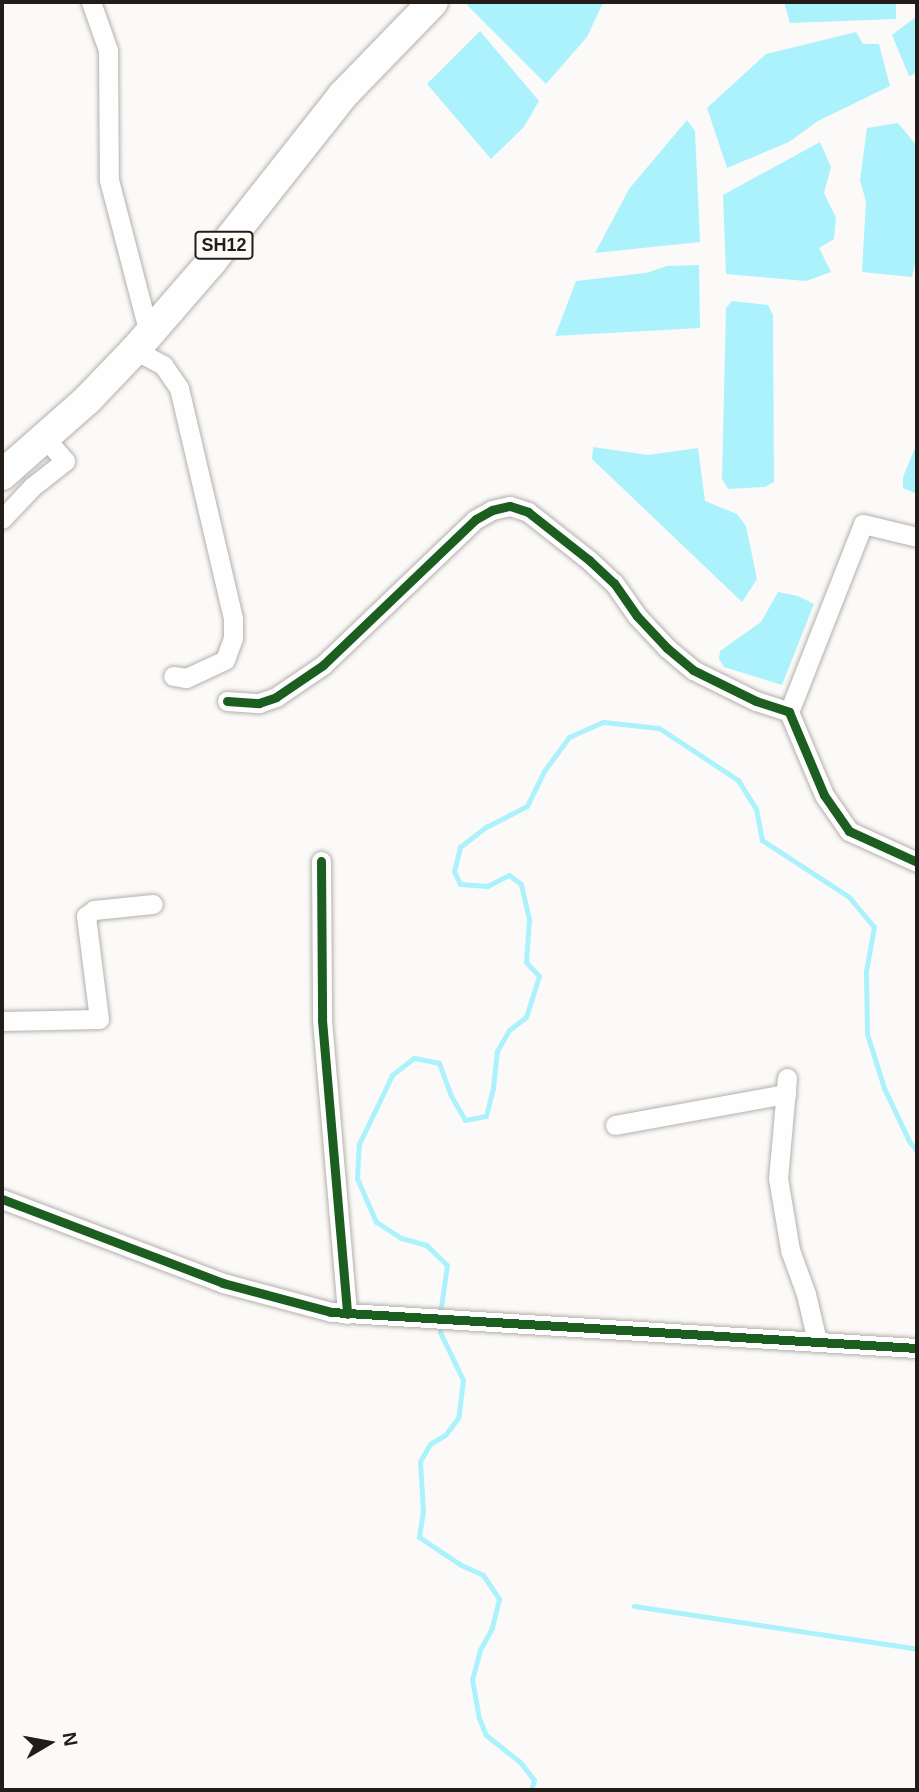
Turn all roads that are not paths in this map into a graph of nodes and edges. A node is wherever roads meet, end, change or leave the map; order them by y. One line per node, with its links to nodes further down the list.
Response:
1 (92, 2): 3 (street)
2 (433, 2): 3 (main road, SH12)
3 (142, 342): 4 (main road, SH12); 8 (street)
4 (44, 437): 5 (main road, SH12); 6 (street)
5 (2, 475)
6 (2, 519)
7 (917, 537): 10 (street)
8 (173, 676)
9 (227, 701): 10 (street)
10 (789, 712): 12 (street)
11 (321, 861): 17 (street)
12 (917, 862)
13 (153, 904): 14 (street)
14 (2, 1021)
15 (615, 1125): 18 (street)
16 (2, 1199): 17 (street)
17 (347, 1314): 18 (street)
18 (817, 1341): 19 (street)
19 (917, 1349)

